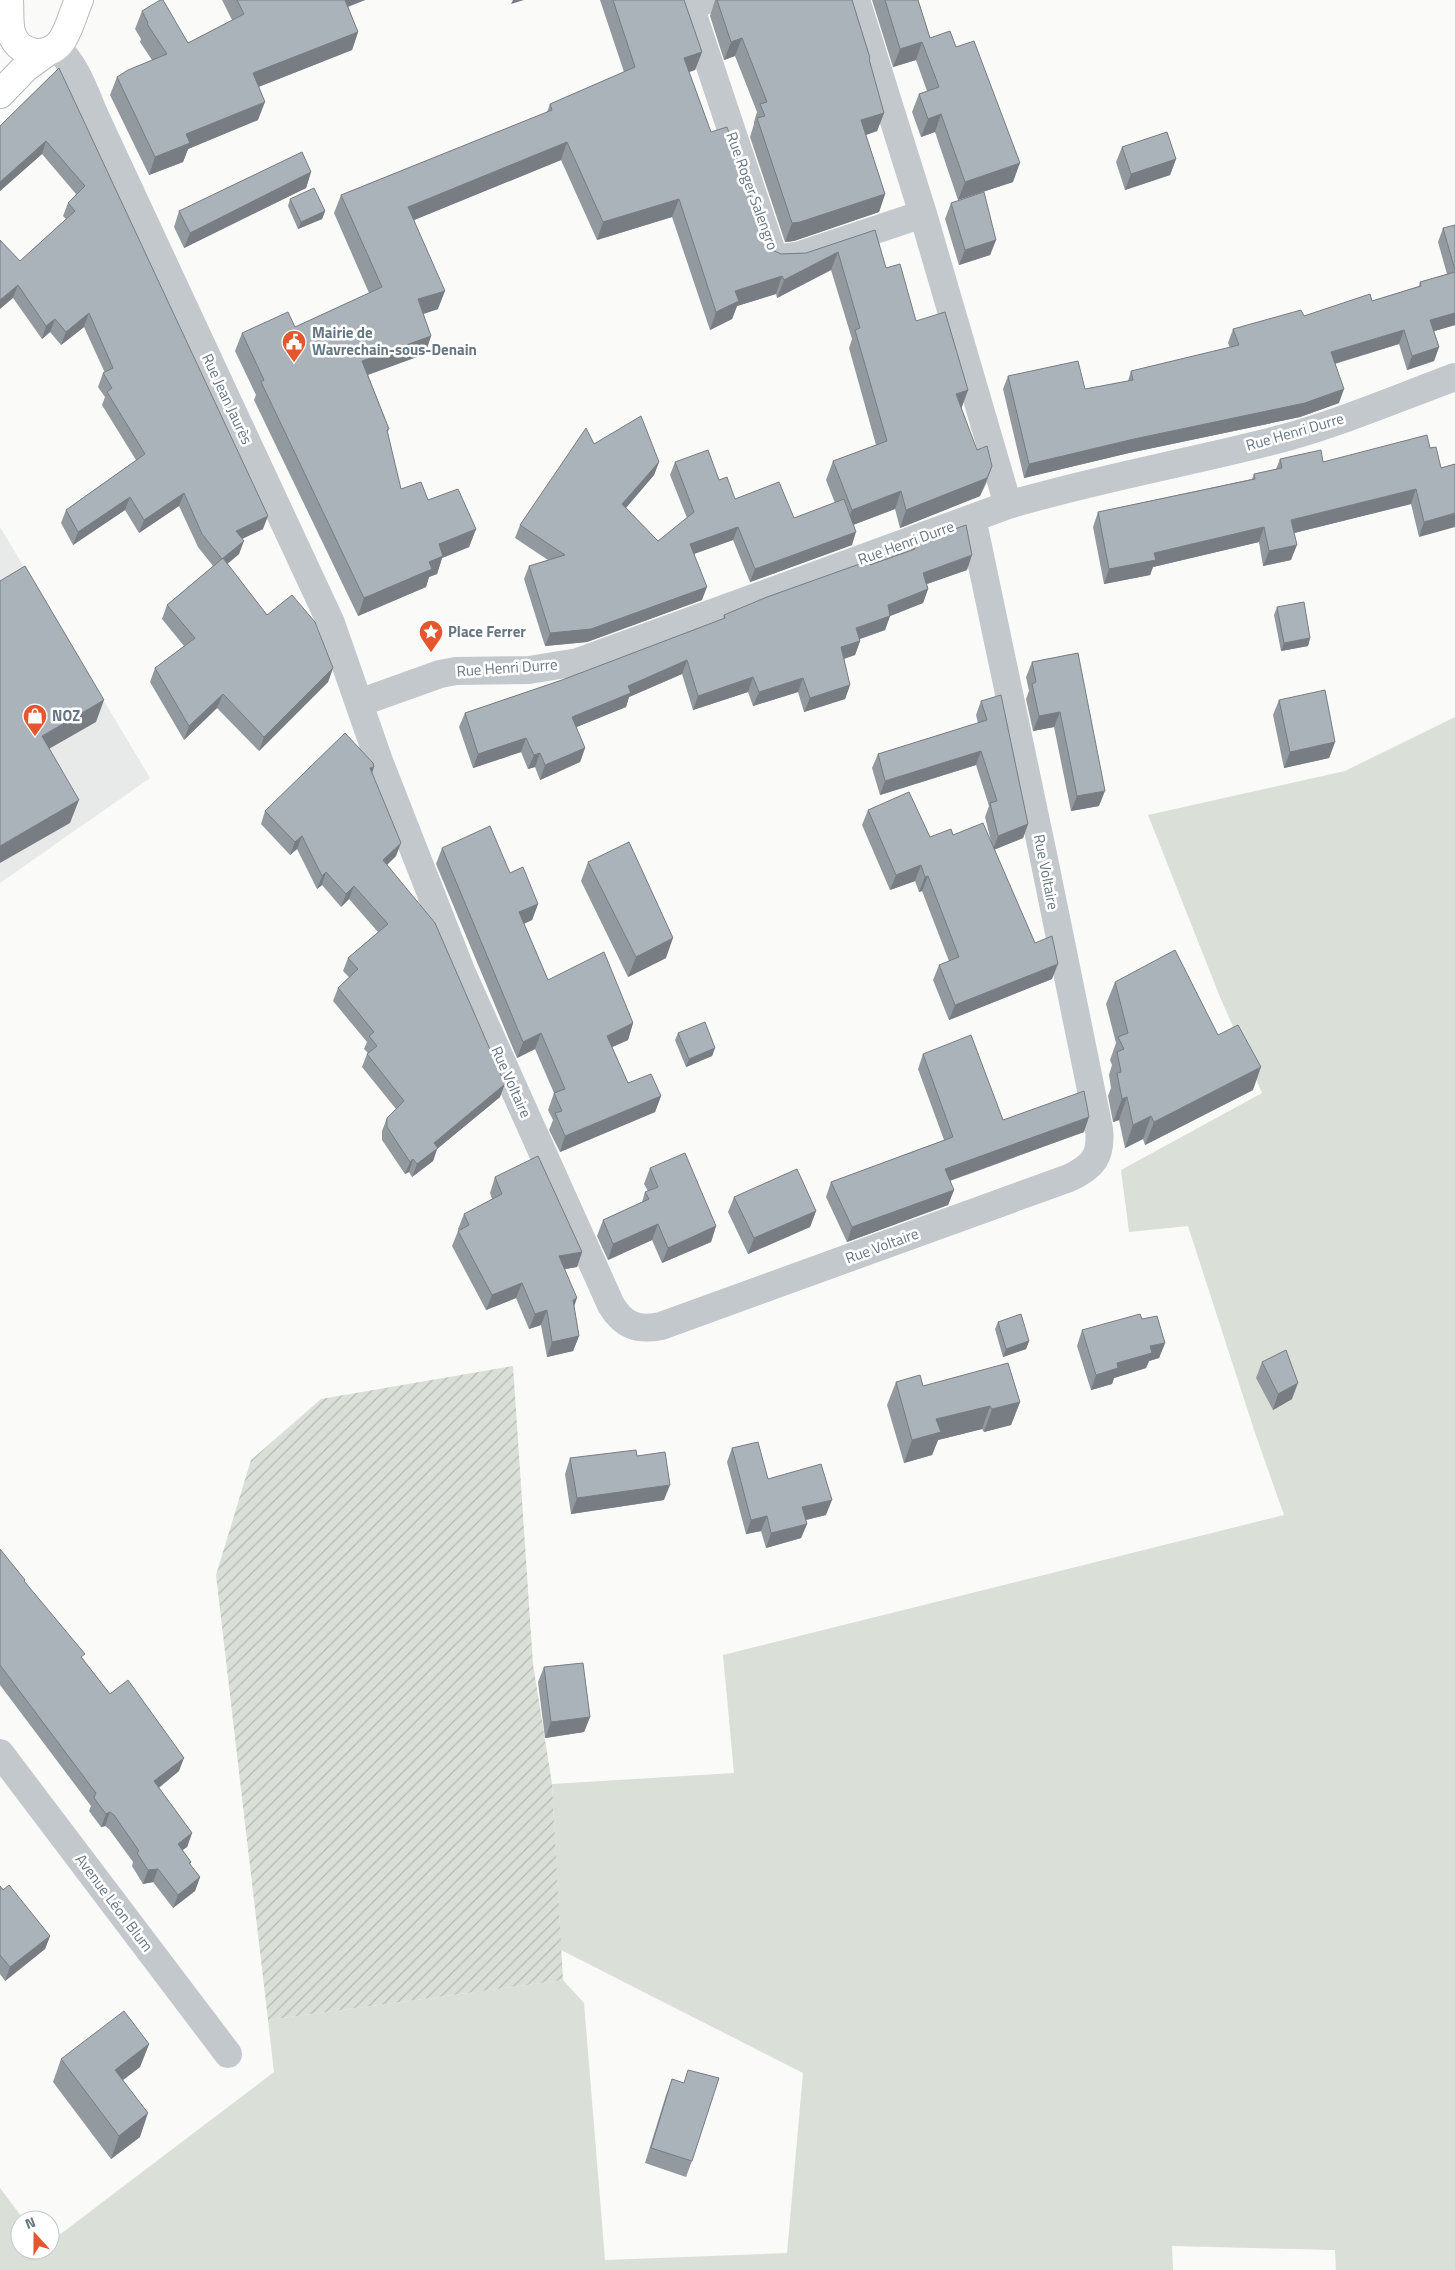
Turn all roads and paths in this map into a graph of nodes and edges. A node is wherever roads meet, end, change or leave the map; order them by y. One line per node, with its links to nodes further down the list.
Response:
1 (9, 0): 5 (main road)
2 (856, 0): 8 (street)
3 (80, 2): 6 (main road)
4 (695, 2): 8 (street, Rue Roger Salengro)
5 (11, 32): 6 (main road); 7 (main road)
6 (51, 49): 7 (main road); 12 (street, Rue Jean Jaurès)
7 (1, 92)
8 (924, 214): 10 (street)
9 (1455, 377): 10 (street, Rue Henri Durre)
10 (1008, 505): 11 (street, Rue Henri Durre)
11 (972, 518): 12 (street, Rue Henri Durre); 13 (street, Rue Voltaire)
12 (358, 703): 13 (street, Rue Jean Jaurès)
13 (379, 761)
14 (0, 1752): 15 (street, Avenue Léon Blum)
15 (228, 2054)

